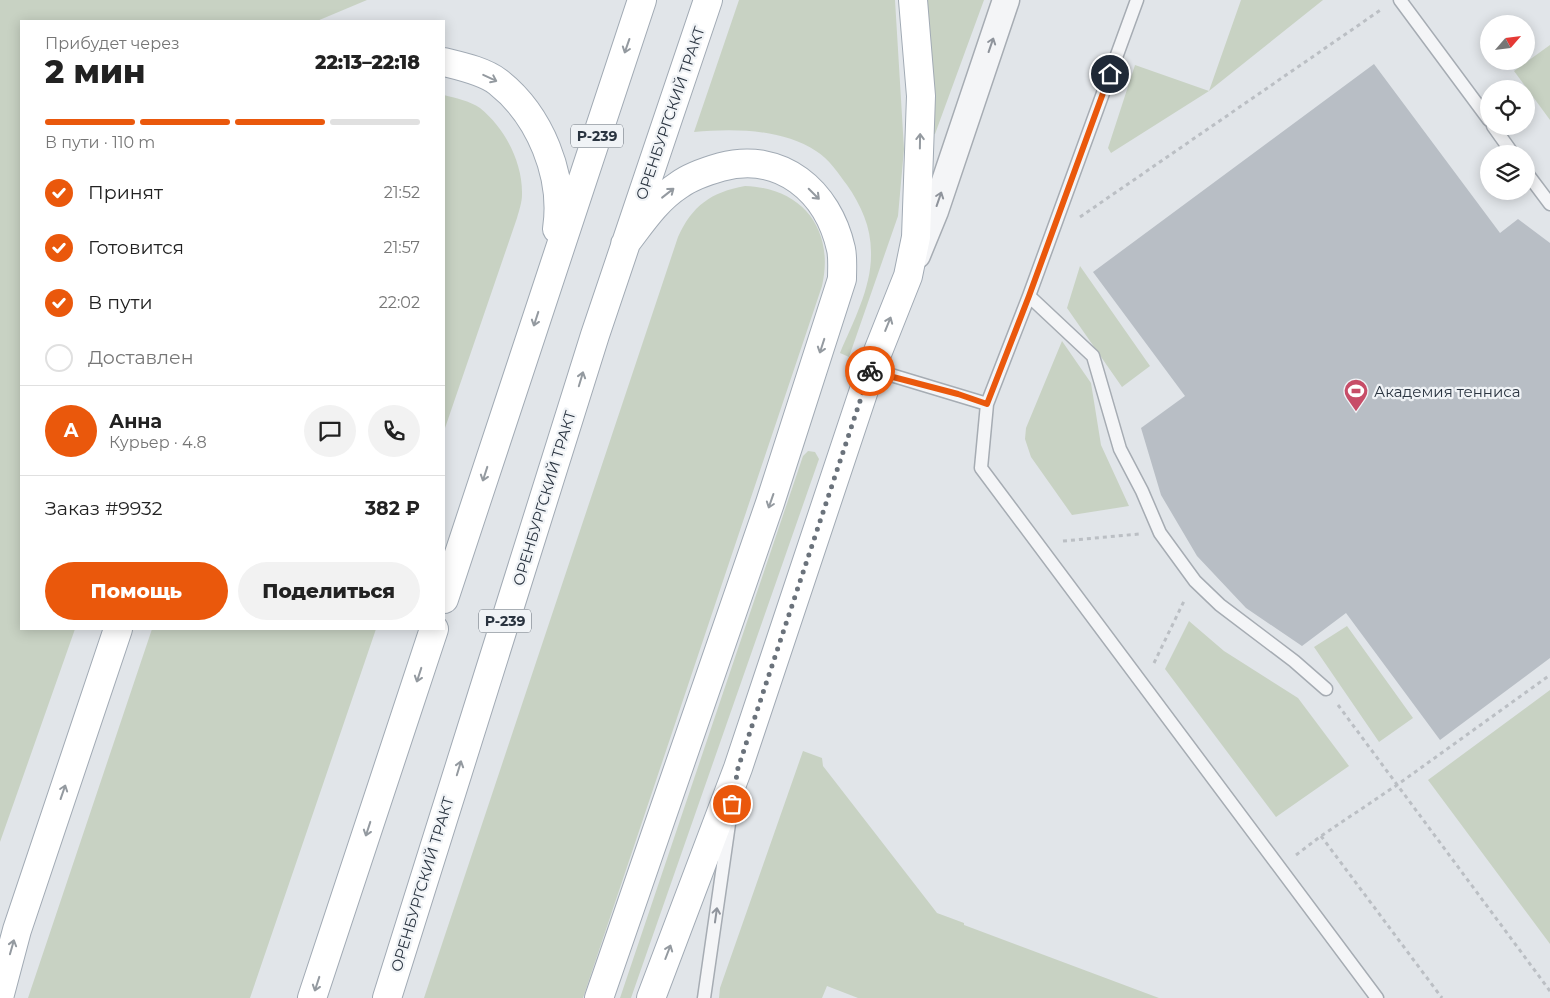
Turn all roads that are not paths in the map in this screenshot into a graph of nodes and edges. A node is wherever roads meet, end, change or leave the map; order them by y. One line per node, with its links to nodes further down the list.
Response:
1 (642, 0): 12 (main road, Р-239, one-way to 12)
2 (708, 0): 11 (main road, ОРЕНБУРГСКИЙ ТРАКТ / Р-239)
3 (914, 0): 13 (main road, one-way to 3)
4 (1006, 0): 13 (street, one-way to 4)
5 (1138, 0): 14 (lane)
6 (1400, 0): 8 (lane)
7 (445, 62): 12 (main road, one-way to 12)
8 (1480, 108)
9 (1535, 184): 10 (lane)
10 (1550, 204)
11 (626, 244): 24 (main road, ОРЕНБУРГСКИЙ ТРАКТ / Р-239, one-way to 11); 25 (main road, one-way to 25)
12 (551, 273): 17 (main road, Р-239, one-way to 17)
13 (908, 276): 15 (main road, one-way to 13)
14 (1029, 296): 16 (lane); 20 (lane)
15 (870, 369): 16 (lane); 21 (main road)
16 (987, 404): 28 (lane)
17 (445, 596)
18 (118, 630): 22 (main road, one-way to 18)
19 (434, 630): 23 (main road, one-way to 23)
20 (1326, 689)
21 (738, 768): 26 (main road, one-way to 21); 27 (lane, one-way to 21)
22 (0, 994)
23 (312, 998)
24 (387, 998)
25 (599, 998)
26 (651, 998)
27 (704, 998)
28 (1377, 998)

